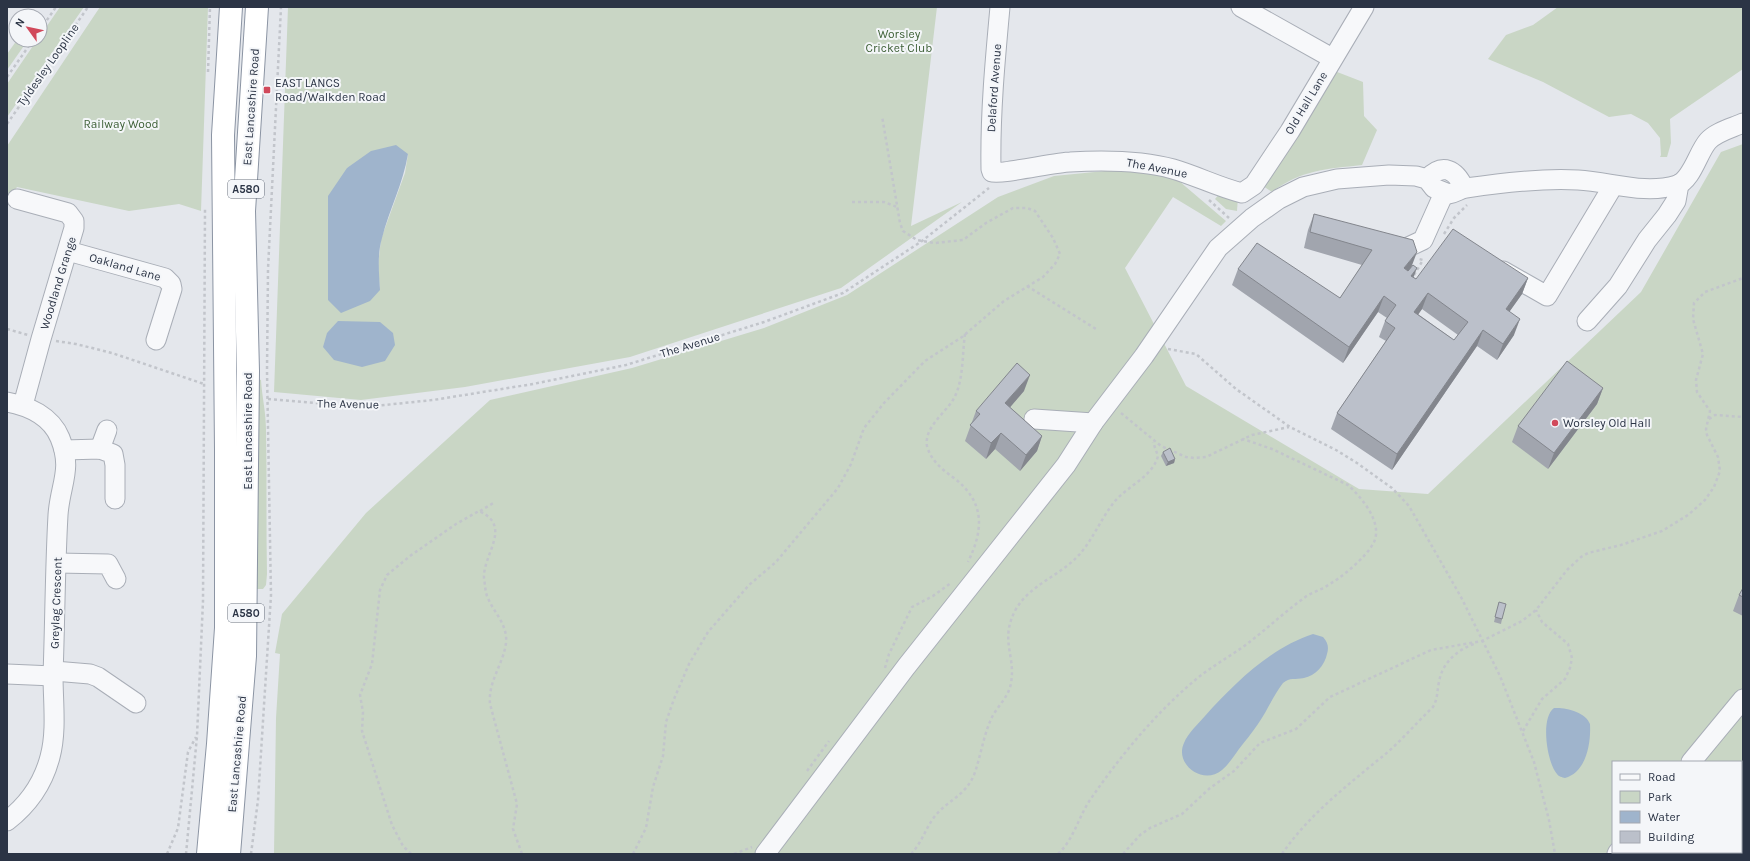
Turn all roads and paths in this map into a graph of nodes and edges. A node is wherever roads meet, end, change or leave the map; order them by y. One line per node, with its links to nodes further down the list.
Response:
1 (56, 7): 11 (path)
2 (88, 7): 19 (path, Tyldesley Loopline)
3 (210, 7): 14 (path)
4 (231, 7): 16 (highway, East Lancashire Road / A580)
5 (243, 7): 16 (highway)
6 (257, 7): 86 (highway, East Lancashire Road / A580)
7 (281, 7): 49 (path)
8 (1000, 7): 20 (street, Delaford Avenue)
9 (1241, 7): 13 (street)
10 (1364, 7): 13 (street, Old Hall Lane)
11 (48, 18)
12 (28, 48): 15 (path)
13 (1332, 58): 25 (street, Old Hall Lane)
14 (208, 77)
15 (7, 78)
16 (226, 91): 85 (highway, East Lancashire Road / A580)
17 (882, 116): 30 (path)
18 (1743, 123): 22 (street)
19 (7, 124)
20 (992, 177): 25 (street, The Avenue); 32 (path, The Avenue)
21 (1427, 178): 24 (street); 26 (street); 47 (street)
22 (1679, 184): 23 (street); 41 (street)
23 (1613, 186): 24 (street); 37 (street)
24 (1468, 188): 26 (street); 31 (path)
25 (1242, 193)
26 (1444, 193): 34 (street)
27 (17, 199): 33 (street, Woodland Grange)
28 (852, 202): 30 (path)
29 (205, 203): 48 (path)
30 (897, 208): 32 (path)
31 (1443, 236)
32 (922, 241): 40 (path); 49 (path, The Avenue)
33 (70, 244): 45 (street, Woodland Grange); 46 (street, Oakland Lane)
34 (1402, 249): 36 (path)
35 (1427, 256): 36 (path)
36 (1423, 260): 38 (path)
37 (1489, 263)
38 (1412, 277)
39 (1743, 278): 54 (path)
40 (1027, 286): 43 (path); 44 (path)
41 (1587, 321)
42 (7, 329): 45 (path)
43 (1096, 329)
44 (965, 334): 67 (path); 90 (path)
45 (40, 339): 48 (path); 51 (street, Woodland Grange)
46 (156, 340)
47 (1151, 346): 50 (street); 56 (path)
48 (204, 384): 77 (path)
49 (268, 399): 87 (path)
50 (1109, 403): 55 (street); 59 (path)
51 (15, 404): 60 (street, Greylag Crescent)
52 (1743, 417): 54 (path)
53 (1034, 419): 55 (street)
54 (1708, 420): 69 (path)
55 (1093, 424): 82 (street)
56 (1290, 427): 58 (path); 70 (path)
57 (107, 430): 61 (street)
58 (1243, 439): 59 (path); 93 (path)
59 (1153, 442): 92 (path)
60 (64, 450): 61 (street); 65 (street, Greylag Crescent)
61 (106, 452): 62 (street)
62 (115, 499)
63 (495, 502): 64 (path)
64 (479, 512): 88 (path); 89 (path)
65 (57, 563): 66 (street); 72 (street, Greylag Crescent)
66 (114, 565)
67 (966, 566)
68 (954, 580): 73 (path)
69 (1536, 610): 70 (path); 76 (path)
70 (1482, 641): 76 (path); 94 (path); 95 (path)
71 (7, 674): 72 (street)
72 (54, 674): 75 (street); 81 (street, Greylag Crescent)
73 (883, 675)
74 (1743, 699): 79 (street)
75 (136, 703)
76 (1523, 732): 96 (path)
77 (197, 736): 83 (path); 84 (path)
78 (830, 739): 80 (path)
79 (1692, 761)
80 (804, 777)
81 (7, 821)
82 (760, 849): 91 (path)
83 (168, 854)
84 (186, 854)
85 (208, 854)
86 (229, 854)
87 (251, 854)
88 (411, 854)
89 (522, 854)
90 (633, 854)
91 (734, 854)
92 (911, 854)
93 (1058, 854)
94 (1123, 854)
95 (1282, 854)
96 (1555, 854)

